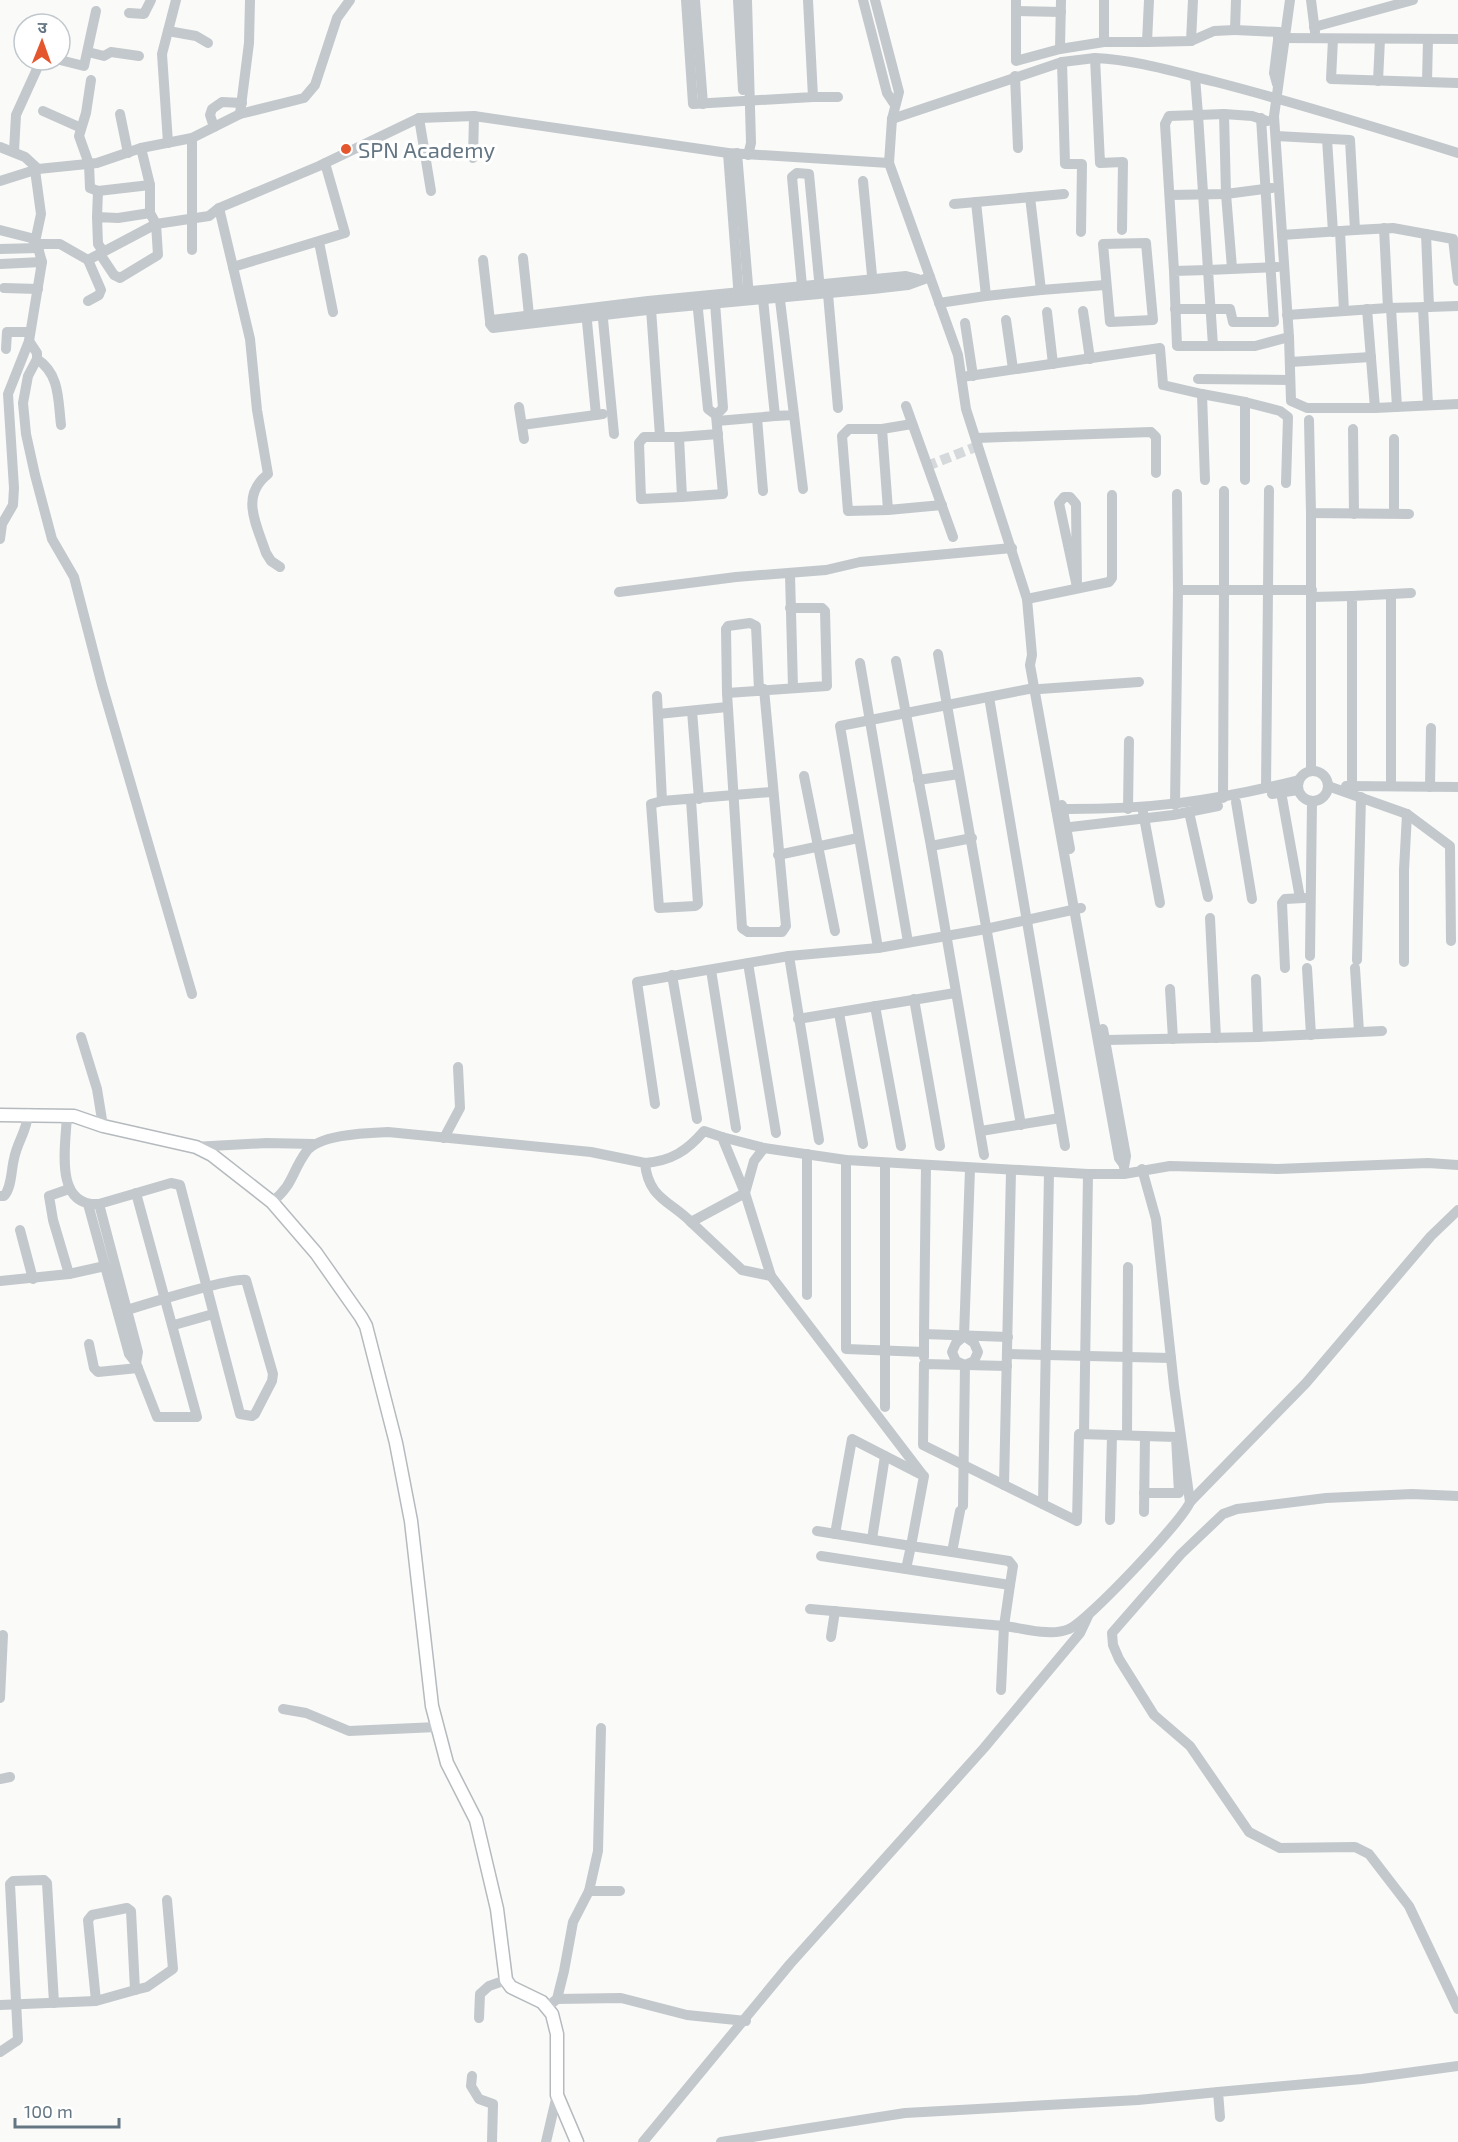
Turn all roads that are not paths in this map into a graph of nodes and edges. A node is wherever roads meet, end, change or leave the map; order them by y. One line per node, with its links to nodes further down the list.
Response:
1 (151, 0): 23 (street)
2 (176, 0): 25 (street)
3 (250, 0): 55 (street)
4 (350, 0): 55 (street)
5 (686, 0): 53 (street)
6 (695, 0): 53 (street)
7 (738, 0): 52 (street)
8 (747, 0): 52 (street)
9 (808, 0): 49 (street)
10 (863, 0): 54 (street)
11 (876, 0): 54 (street)
12 (1104, 0): 32 (street)
13 (1149, 0): 33 (street)
14 (1193, 0): 34 (street)
15 (1236, 0): 24 (street)
16 (1284, 0): 27 (street)
17 (1290, 0): 27 (street)
18 (1311, 0): 26 (street)
19 (1413, 0): 26 (street)
20 (1016, 5): 21 (street); 36 (street)
21 (1061, 6): 36 (street)
22 (96, 11): 37 (street)
23 (129, 13)
24 (1235, 30): 27 (street); 34 (street)
25 (168, 31): 35 (street); 70 (street)
26 (1315, 33): 27 (street); 28 (street)
27 (1281, 36): 51 (street)
28 (1333, 39): 29 (street); 46 (street)
29 (1380, 39): 30 (street); 46 (street)
30 (1428, 39): 31 (street); 47 (street)
31 (1458, 39)
32 (1104, 42): 33 (street); 36 (street)
33 (1147, 42): 34 (street)
34 (1191, 42)
35 (208, 43)
36 (1060, 49)
37 (88, 52): 38 (street); 41 (street)
38 (139, 56)
39 (1095, 58): 40 (street); 44 (street); 81 (street)
40 (1062, 62): 43 (street); 83 (street)
41 (72, 64)
42 (35, 72): 74 (street)
43 (1015, 76): 63 (street); 73 (street)
44 (1195, 77): 51 (street); 59 (street)
45 (92, 80): 65 (street)
46 (1378, 81): 47 (street)
47 (1426, 82): 48 (street)
48 (1458, 83)
49 (813, 97): 50 (street); 52 (street)
50 (838, 97)
51 (1276, 98): 64 (street); 77 (street)
52 (746, 100): 53 (street); 75 (street)
53 (703, 104)
54 (895, 105): 63 (street)
55 (241, 109): 66 (street); 66 (street)
56 (43, 111): 65 (street)
57 (120, 114): 76 (street)
58 (1224, 114): 59 (street); 62 (street); 94 (street)
59 (1198, 115): 93 (street); 95 (street)
60 (474, 116): 61 (street); 75 (street); 78 (street)
61 (419, 118): 79 (street); 91 (street)
62 (1261, 118): 64 (street); 89 (street)
63 (892, 119): 80 (street)
64 (1274, 123): 67 (street)
65 (79, 127): 82 (street)
66 (214, 127): 68 (street)
67 (1276, 136): 69 (street); 88 (street)
68 (192, 138): 70 (street); 102 (street)
69 (1327, 139): 107 (street); 109 (street)
70 (168, 143): 72 (street)
71 (0, 147): 74 (street)
72 (141, 148): 76 (street); 87 (street)
73 (1018, 148)
74 (14, 151): 84 (street)
75 (740, 152): 80 (street); 138 (street)
76 (128, 153): 82 (street)
77 (1458, 153)
78 (473, 158)
79 (325, 163): 99 (street); 112 (street)
80 (890, 163): 128 (street)
81 (1101, 163): 83 (street); 106 (street)
82 (89, 164): 84 (street); 90 (street)
83 (1082, 164): 108 (street)
84 (36, 169): 85 (street); 113 (street)
85 (0, 181)
86 (863, 181): 130 (street)
87 (150, 185): 90 (street); 100 (street)
88 (1279, 188): 89 (street); 111 (street)
89 (1266, 189): 94 (street); 123 (street)
90 (98, 191): 101 (street)
91 (431, 191)
92 (1064, 194): 96 (street)
93 (1205, 194): 94 (street); 95 (street); 126 (street)
94 (1226, 194): 125 (street)
95 (1170, 195): 127 (street)
96 (1030, 197): 97 (street); 135 (street)
97 (976, 202): 98 (street); 139 (street)
98 (954, 204)
99 (219, 208): 102 (street); 122 (street)
100 (150, 213): 101 (street); 103 (street)
101 (97, 217): 116 (street)
102 (195, 217): 103 (street); 115 (street)
103 (156, 224): 116 (street); 116 (street)
104 (1384, 228): 107 (street); 110 (street); 147 (street)
105 (0, 230): 113 (street)
106 (1122, 230)
107 (1355, 230): 109 (street)
108 (1081, 232)
109 (1337, 232): 111 (street); 154 (street)
110 (1426, 234): 129 (street); 146 (street)
111 (1282, 235): 124 (street)
112 (319, 242): 122 (street); 155 (street)
113 (37, 245): 114 (street); 118 (street); 120 (street)
114 (0, 249)
115 (192, 250)
116 (102, 252): 118 (street)
117 (523, 258): 158 (street)
118 (88, 260): 141 (street)
119 (483, 260): 161 (street)
120 (42, 262): 121 (street); 134 (street)
121 (0, 264)
122 (233, 267): 224 (street)
123 (1270, 267): 124 (street); 125 (street); 162 (street)
124 (1284, 267): 159 (street)
125 (1232, 268): 126 (street)
126 (1208, 270): 127 (street); 151 (street)
127 (1174, 271): 149 (street)
128 (930, 277): 130 (street); 144 (street)
129 (1458, 281)
130 (873, 284): 136 (street)
131 (1105, 285): 131 (street); 135 (street)
132 (802, 286): 136 (street); 136 (street); 137 (street)
133 (4, 288): 134 (street)
134 (38, 289): 165 (street)
135 (1041, 290): 139 (street)
136 (823, 291): 137 (street); 183 (street)
137 (779, 293): 138 (street); 140 (street); 187 (street)
138 (744, 296): 140 (street); 142 (street); 143 (street)
139 (986, 296): 144 (street)
140 (763, 299): 188 (street)
141 (88, 301)
142 (698, 301): 143 (street); 148 (street); 152 (street); 189 (street)
143 (715, 303): 189 (street)
144 (939, 303): 173 (street)
145 (1458, 306): 146 (street)
146 (1426, 307): 147 (street); 179 (street)
147 (1389, 308): 150 (street); 182 (street)
148 (651, 309): 152 (street); 199 (street)
149 (1175, 309): 151 (street); 166 (street)
150 (1367, 309): 154 (street); 168 (street)
151 (1210, 310): 162 (street); 166 (street)
152 (602, 311): 157 (street); 185 (street)
153 (1083, 311): 169 (street)
154 (1344, 311): 159 (street)
155 (333, 312)
156 (1047, 312): 171 (street)
157 (586, 313): 158 (street); 161 (street); 186 (street)
158 (529, 315): 161 (street)
159 (1288, 317): 162 (street); 164 (street)
160 (1006, 320): 172 (street)
161 (490, 321)
162 (1274, 322)
163 (965, 323): 173 (street)
164 (1289, 337): 166 (street); 170 (street)
165 (33, 346): 167 (street); 193 (street); 222 (street); 310 (street)
166 (1212, 346)
167 (6, 349)
168 (1371, 357): 170 (street); 184 (street)
169 (1090, 359): 171 (street); 176 (street)
170 (1290, 362): 175 (street)
171 (1053, 364): 172 (street)
172 (1013, 369): 173 (street)
173 (968, 376): 201 (street)
174 (1198, 379): 175 (street)
175 (1290, 380): 184 (street)
176 (1202, 394): 177 (street); 205 (street)
177 (1245, 402): 206 (street); 207 (street)
178 (1458, 404): 179 (street)
179 (1428, 405): 182 (street)
180 (906, 406): 192 (street)
181 (519, 407): 194 (street)
182 (1396, 407): 184 (street)
183 (838, 408)
184 (1375, 408)
185 (612, 413): 186 (street); 197 (street)
186 (596, 415): 194 (street)
187 (794, 415): 188 (street); 208 (street)
188 (775, 416): 190 (street)
189 (716, 418): 190 (street); 198 (street)
190 (757, 418): 210 (street)
191 (1309, 420): 217 (street)
192 (912, 424): 195 (street); 215 (street)
193 (61, 425)
194 (522, 425): 202 (street)
195 (882, 429): 216 (street); 216 (street)
196 (1353, 429): 219 (street)
197 (614, 434)
198 (718, 434): 200 (street); 214 (street)
199 (660, 436): 200 (street); 214 (street)
200 (679, 437): 214 (street)
201 (976, 438): 204 (street); 223 (street)
202 (524, 439)
203 (1394, 439): 218 (street)
204 (1156, 473)
205 (1204, 480)
206 (1245, 480)
207 (1286, 483)
208 (803, 489)
209 (1269, 490): 229 (street)
210 (763, 491)
211 (1224, 491): 228 (street)
212 (1177, 494): 227 (street)
213 (1112, 495): 226 (street)
214 (682, 496)
215 (942, 505): 216 (street); 221 (street)
216 (888, 510)
217 (1311, 513): 219 (street); 231 (street)
218 (1394, 513): 219 (street); 220 (street)
219 (1354, 514)
220 (1409, 514)
221 (953, 537)
222 (0, 539)
223 (1012, 548): 225 (street); 235 (street)
224 (280, 567)
225 (790, 574): 230 (street); 236 (street)
226 (1077, 587): 226 (street); 235 (street)
227 (1178, 590): 228 (street); 275 (street)
228 (1224, 590): 229 (street); 270 (street)
229 (1268, 590): 231 (street); 265 (street)
230 (619, 592)
231 (1312, 593): 234 (street); 255 (street)
232 (1412, 593): 233 (street)
233 (1391, 594): 234 (street); 262 (street)
234 (1352, 596): 261 (street)
235 (1027, 599): 242 (street)
236 (790, 608): 241 (street); 241 (street)
237 (938, 654): 247 (street)
238 (896, 661): 250 (street)
239 (860, 663): 252 (street)
240 (1139, 682): 242 (street)
241 (793, 688): 243 (street)
242 (1037, 688): 246 (street); 277 (street)
243 (762, 689): 244 (street); 244 (street); 266 (street)
244 (727, 693): 248 (street)
245 (657, 696): 251 (street)
246 (989, 697): 247 (street); 294 (street)
247 (947, 704): 250 (street); 256 (street)
248 (727, 707): 249 (street); 268 (street)
249 (692, 711): 251 (street); 271 (street)
250 (906, 713): 252 (street); 258 (street)
251 (658, 714): 272 (street)
252 (870, 720): 282 (street); 299 (street)
253 (1431, 728): 263 (street)
254 (1129, 741): 276 (street)
255 (1311, 771): 259 (street); 260 (street)
256 (959, 774): 258 (street); 283 (street)
257 (804, 776): 284 (street)
258 (918, 780): 285 (street)
259 (1298, 785): 265 (street); 267 (street); 274 (street)
260 (1328, 786): 261 (street); 269 (street); 274 (street)
261 (1353, 786): 262 (street)
262 (1391, 786): 263 (street)
263 (1430, 787): 264 (street)
264 (1458, 787)
265 (1266, 788): 270 (street)
266 (771, 792): 268 (street); 287 (street)
267 (1281, 792): 273 (street); 289 (street)
268 (733, 796): 271 (street); 287 (street)
269 (1361, 797): 280 (street); 316 (street)
270 (1223, 798): 275 (street)
271 (695, 799): 272 (street); 272 (street)
272 (662, 801)
273 (1236, 802): 278 (street); 290 (street)
274 (1312, 802): 289 (street)
275 (1175, 805): 279 (street)
276 (1128, 808): 277 (street); 279 (street)
277 (1059, 809): 281 (street)
278 (1189, 812): 279 (street); 288 (street)
279 (1143, 813): 281 (street); 291 (street)
280 (1407, 814): 286 (street); 302 (street)
281 (1063, 828): 292 (street)
282 (858, 838): 284 (street); 300 (street)
283 (972, 838): 285 (street); 295 (street)
284 (818, 846): 287 (street); 296 (street)
285 (931, 846): 297 (street)
286 (1454, 848): 298 (street)
287 (778, 855)
288 (1208, 897)
289 (1305, 898): 304 (street); 317 (street)
290 (1251, 899)
291 (1160, 903)
292 (1078, 908): 294 (street); 322 (street); 354 (street)
293 (1210, 918): 320 (street)
294 (1027, 921): 295 (street); 328 (street)
295 (986, 929): 297 (street); 331 (street)
296 (835, 931)
297 (945, 936): 299 (street); 309 (street)
298 (1450, 941)
299 (908, 942): 300 (street)
300 (878, 948): 301 (street)
301 (789, 956): 303 (street); 314 (street)
302 (1404, 962)
303 (748, 963): 305 (street); 334 (street)
304 (1285, 968)
305 (711, 970): 306 (street); 332 (street)
306 (672, 975): 324 (street); 329 (street)
307 (1256, 979): 319 (street)
308 (1170, 989): 321 (street)
309 (955, 993): 311 (street); 333 (street)
310 (192, 994)
311 (914, 999): 312 (street); 342 (street)
312 (875, 1006): 313 (street); 341 (street)
313 (839, 1013): 314 (street); 339 (street)
314 (798, 1019): 337 (street)
315 (1382, 1031): 316 (street)
316 (1359, 1032): 317 (street)
317 (1311, 1035): 319 (street)
318 (81, 1037): 330 (street)
319 (1258, 1037): 320 (street)
320 (1216, 1038): 321 (street)
321 (1173, 1039): 322 (street)
322 (1106, 1041): 354 (street)
323 (458, 1067): 336 (street)
324 (654, 1104)
325 (28, 1113): 326 (main road); 327 (main road); 361 (street)
326 (0, 1115)
327 (71, 1115): 330 (main road); 358 (street)
328 (1060, 1118): 331 (street); 343 (street)
329 (698, 1119)
330 (103, 1125): 340 (main road)
331 (1021, 1125): 333 (street)
332 (736, 1128)
333 (981, 1131): 346 (street)
334 (776, 1133)
335 (722, 1137): 344 (street); 348 (street); 360 (street)
336 (444, 1138): 338 (street); 348 (street)
337 (819, 1140)
338 (314, 1144): 340 (street); 362 (street)
339 (863, 1144)
340 (193, 1146): 362 (main road)
341 (901, 1146)
342 (940, 1146)
343 (1065, 1146)
344 (764, 1148): 345 (street); 360 (street)
345 (807, 1154): 347 (street); 374 (street)
346 (984, 1155)
347 (846, 1160): 349 (street); 383 (street)
348 (645, 1163): 365 (street)
349 (885, 1163): 351 (street); 383 (street)
350 (1458, 1165): 353 (street)
351 (926, 1166): 352 (street); 379 (street)
352 (970, 1169): 355 (street); 380 (street)
353 (1142, 1169): 354 (street); 389 (street)
354 (1124, 1170): 357 (street)
355 (1011, 1171): 356 (street); 381 (street)
356 (1049, 1172): 357 (street); 386 (street)
357 (1088, 1174): 387 (street)
358 (69, 1189): 363 (street); 369 (street)
359 (136, 1193): 363 (street); 373 (street); 375 (street)
360 (746, 1193): 365 (street); 370 (street)
361 (0, 1196)
362 (272, 1202): 427 (main road)
363 (93, 1204): 367 (street); 376 (street)
364 (1458, 1210): 405 (street)
365 (691, 1222): 370 (street)
366 (20, 1230): 371 (street)
367 (105, 1266): 369 (street); 376 (street)
368 (1128, 1267): 388 (street)
369 (69, 1274): 371 (street)
370 (771, 1276): 401 (street)
371 (33, 1279): 372 (street)
372 (0, 1281)
373 (206, 1288): 375 (street); 377 (street); 377 (street)
374 (807, 1295)
375 (166, 1299): 376 (street); 378 (street)
376 (122, 1311): 391 (street)
377 (213, 1314): 378 (street)
378 (174, 1325): 391 (street)
379 (924, 1334): 380 (street); 384 (street)
380 (964, 1336): 381 (street); 392 (street); 392 (street)
381 (1008, 1337): 385 (street)
382 (89, 1344): 391 (street)
383 (886, 1350): 384 (street); 394 (street)
384 (924, 1352): 390 (street)
385 (1007, 1354): 386 (street); 393 (street)
386 (1046, 1355): 387 (street); 406 (street)
387 (1086, 1356): 388 (street); 395 (street)
388 (1129, 1357): 389 (street); 397 (street)
389 (1171, 1358): 405 (street)
390 (924, 1364): 392 (street); 400 (street)
391 (137, 1365)
392 (965, 1365): 393 (street); 400 (street)
393 (1007, 1366): 402 (street)
394 (885, 1407)
395 (1084, 1434): 396 (street); 406 (street)
396 (1112, 1435): 397 (street); 408 (street)
397 (1127, 1435): 398 (street)
398 (1145, 1436): 403 (street); 403 (street)
399 (885, 1456): 401 (street); 410 (street); 411 (street)
400 (963, 1465): 402 (street); 413 (street)
401 (924, 1476): 412 (street)
402 (1004, 1485): 406 (street)
403 (1144, 1493): 407 (street)
404 (1458, 1496): 439 (street)
405 (1190, 1502): 419 (street)
406 (1043, 1504)
407 (1144, 1512)
408 (1110, 1520)
409 (817, 1532): 410 (street)
410 (835, 1534): 411 (street)
411 (872, 1539): 412 (street)
412 (910, 1546): 413 (street); 415 (street)
413 (952, 1552): 416 (street)
414 (820, 1556): 415 (street)
415 (906, 1569): 416 (street)
416 (1010, 1585): 420 (street)
417 (810, 1609): 418 (street)
418 (835, 1611): 420 (street); 422 (street)
419 (1088, 1616): 420 (street); 441 (street)
420 (1004, 1626): 424 (street)
421 (3, 1635): 423 (street)
422 (831, 1637)
423 (0, 1682): 425 (street)
424 (1000, 1690)
425 (0, 1698)
426 (283, 1709): 427 (street)
427 (438, 1727): 432 (main road)
428 (602, 1728): 429 (street)
429 (589, 1891): 430 (street); 436 (street)
430 (620, 1891)
431 (167, 1900): 433 (street)
432 (506, 1980): 436 (main road); 440 (street)
433 (135, 1990): 434 (street); 434 (street)
434 (96, 2001): 435 (street)
435 (54, 2003): 438 (street); 438 (street)
436 (552, 2003): 441 (street); 446 (main road)
437 (0, 2005): 438 (street)
438 (16, 2005): 442 (street)
439 (1458, 2009)
440 (479, 2018)
441 (746, 2020): 451 (street)
442 (0, 2052)
443 (1458, 2066): 445 (street)
444 (472, 2076): 448 (street)
445 (1218, 2092): 447 (street); 452 (street)
446 (557, 2095): 449 (street); 450 (main road)
447 (1220, 2117)
448 (492, 2142)
449 (546, 2142)
450 (578, 2142)
451 (643, 2142)
452 (721, 2142)

